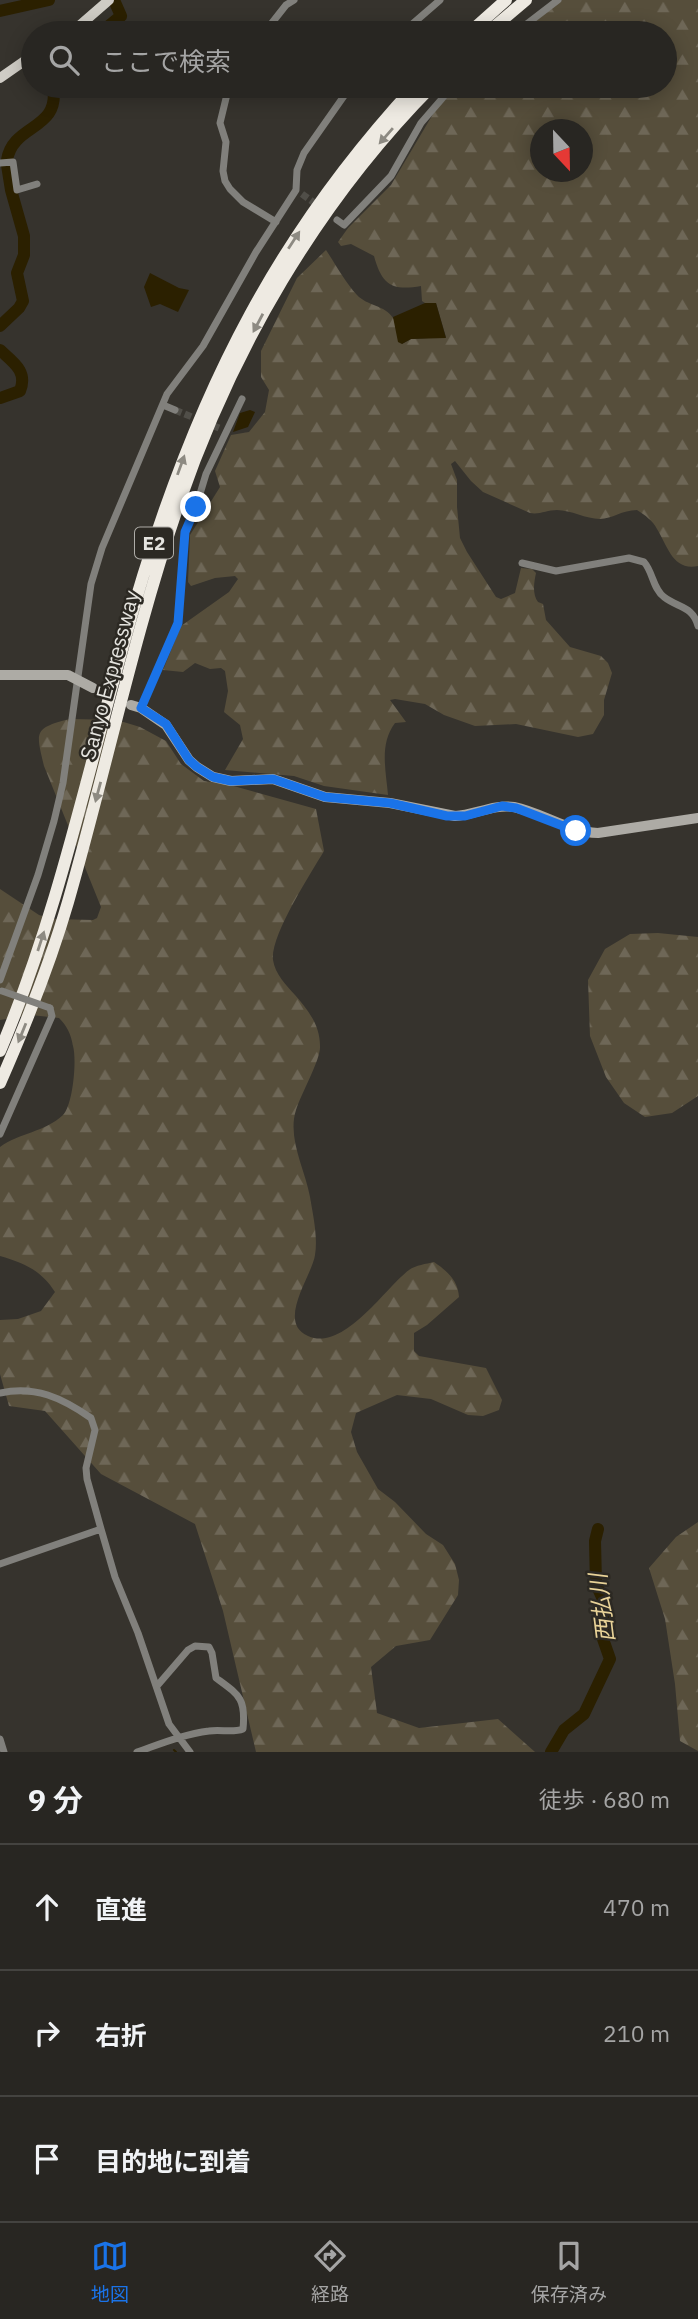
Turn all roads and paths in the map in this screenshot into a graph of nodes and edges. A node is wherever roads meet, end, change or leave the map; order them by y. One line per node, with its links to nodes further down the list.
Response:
1 (108, 0): 7 (main road)
2 (294, 0): 8 (street)
3 (440, 0): 9 (street)
4 (506, 0): 10 (highway)
5 (526, 0): 11 (highway)
6 (558, 0): 12 (street)
7 (84, 21)
8 (273, 21)
9 (416, 21)
10 (482, 21)
11 (501, 21)
12 (531, 21)
13 (21, 63): 14 (main road)
14 (0, 78)
15 (226, 98): 23 (street)
16 (343, 98): 23 (street)
17 (404, 98): 36 (highway, Sanyo Expressway / E2, one-way to 17)
18 (421, 98): 37 (highway, Sanyo Expressway / E2, one-way to 37)
19 (443, 98): 22 (street)
20 (0, 163): 21 (street)
21 (37, 184)
22 (338, 220)
23 (276, 222): 25 (street)
24 (242, 399): 32 (street)
25 (163, 405): 26 (street); 30 (street)
26 (176, 410)
27 (522, 563): 28 (street)
28 (698, 625)
29 (0, 675): 30 (street)
30 (77, 678): 31 (street); 34 (street)
31 (93, 688)
32 (136, 706): 33 (street)
33 (698, 818)
34 (0, 980)
35 (1, 991): 38 (street, bridge)
36 (0, 1051)
37 (0, 1083)
38 (0, 1135)
39 (0, 1393): 40 (street)
40 (101, 1529): 41 (street); 42 (street)
41 (0, 1564)
42 (157, 1686): 43 (street); 43 (street)
43 (179, 1737): 46 (street); 47 (street)
44 (0, 1739): 45 (street)
45 (4, 1752)
46 (137, 1752)
47 (190, 1752)

